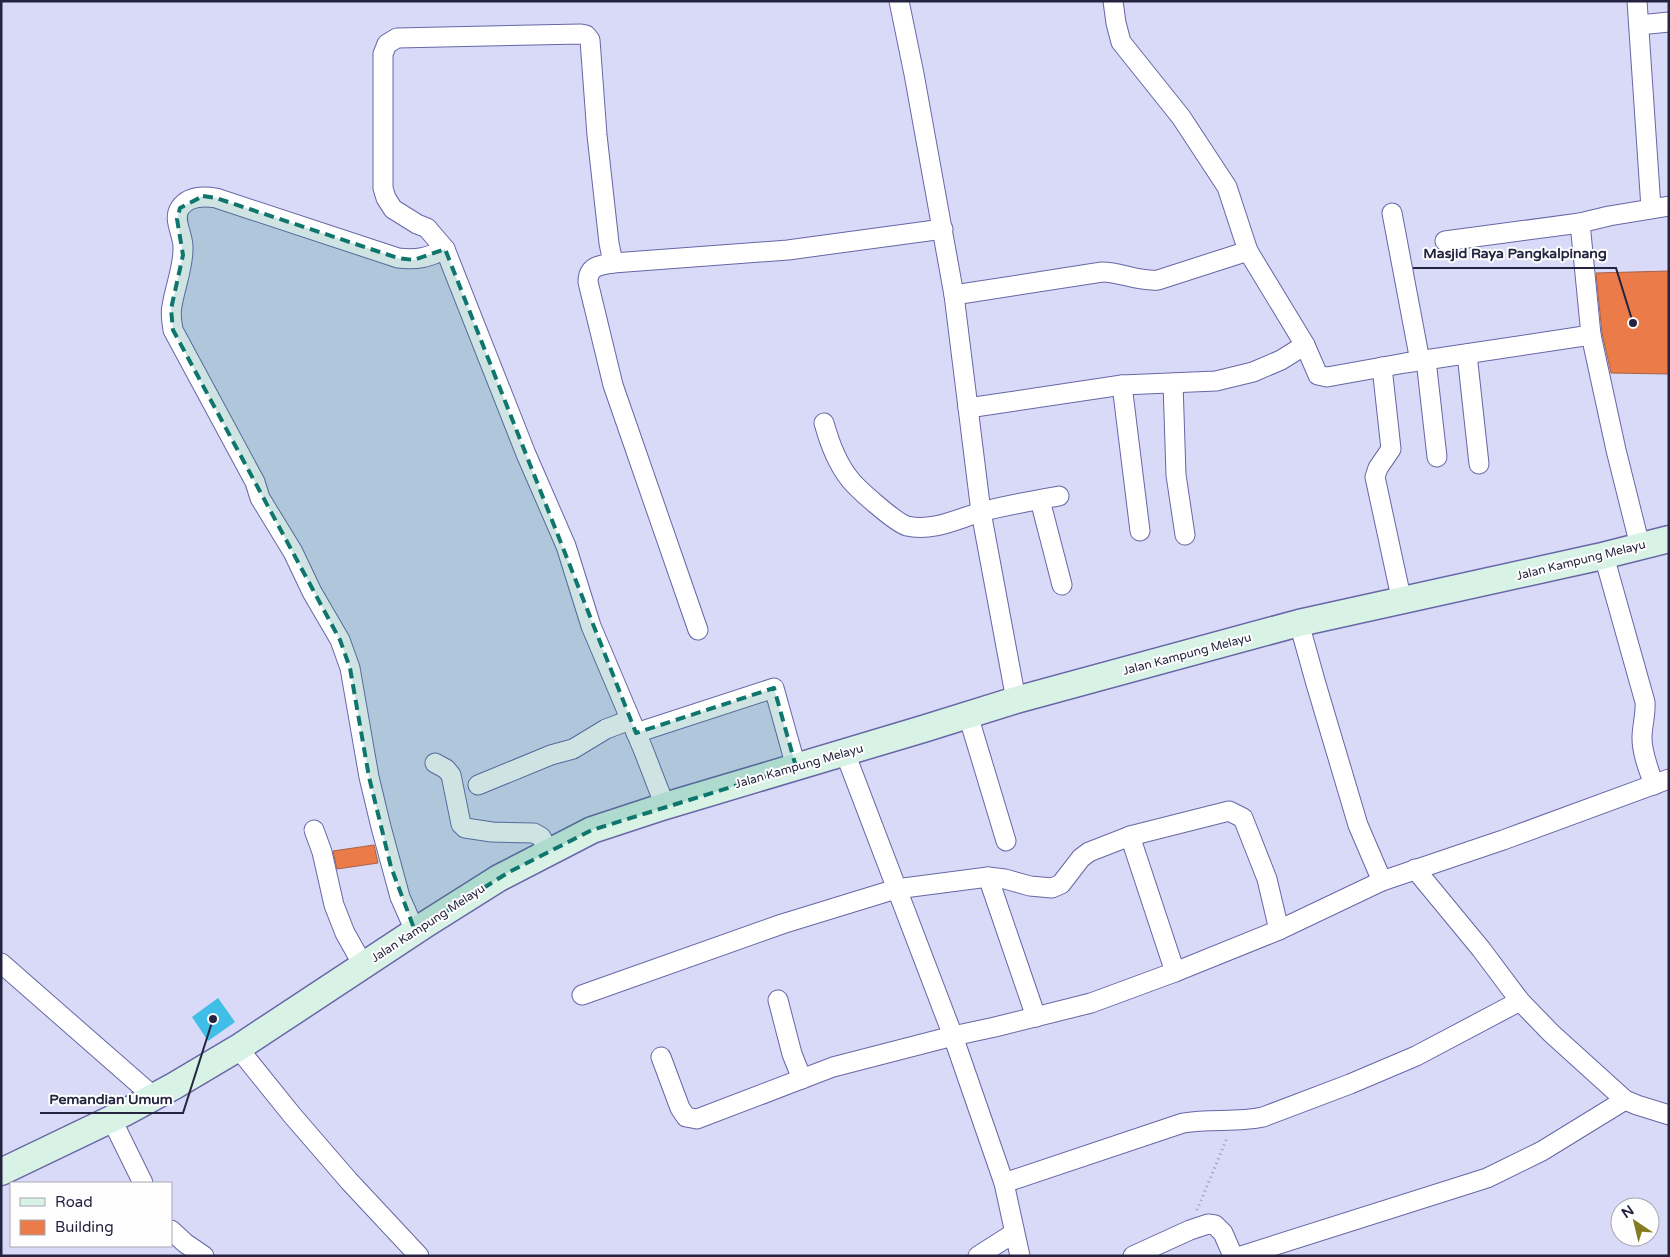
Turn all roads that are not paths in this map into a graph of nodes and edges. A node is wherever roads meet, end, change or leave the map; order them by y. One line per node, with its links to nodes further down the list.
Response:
1 (899, 1): 9 (street)
2 (1114, 1): 12 (street)
3 (1637, 1): 5 (street)
4 (1669, 22): 5 (street)
5 (1639, 25): 6 (street)
6 (1660, 207): 8 (street)
7 (1392, 213): 18 (street)
8 (1580, 223): 10 (street); 15 (street)
9 (943, 230): 13 (street); 14 (street)
10 (1446, 241)
11 (445, 249): 13 (street); 40 (street); 56 (street)
12 (1248, 251): 14 (street); 16 (street)
13 (612, 263): 37 (street)
14 (954, 295): 22 (street)
15 (1591, 335): 17 (street); 32 (street)
16 (1305, 345): 19 (street); 20 (street)
17 (1467, 354): 18 (street); 25 (street)
18 (1423, 360): 19 (street); 24 (street)
19 (1382, 367): 35 (street)
20 (1173, 383): 21 (street); 30 (street)
21 (1122, 385): 22 (street); 29 (street)
22 (968, 408): 28 (street)
23 (824, 423): 28 (street)
24 (1437, 457)
25 (1479, 464)
26 (1059, 496): 27 (street)
27 (1040, 500): 28 (street); 34 (street)
28 (981, 512): 38 (street)
29 (1140, 531)
30 (1185, 535)
31 (1669, 539): 32 (main road, Jalan Kampung Melayu)
32 (1640, 546): 33 (main road, Jalan Kampung Melayu)
33 (1604, 556): 35 (main road, Jalan Kampung Melayu); 44 (street)
34 (1062, 585)
35 (1402, 602): 36 (main road, Jalan Kampung Melayu)
36 (1299, 623): 38 (main road, Jalan Kampung Melayu); 53 (street)
37 (698, 630)
38 (1016, 700): 39 (main road, Jalan Kampung Melayu)
39 (968, 715): 41 (main road, Jalan Kampung Melayu); 49 (street)
40 (633, 726): 43 (street); 45 (street); 46 (street)
41 (845, 753): 43 (main road, Jalan Kampung Melayu); 54 (street)
42 (435, 763): 50 (street)
43 (796, 767): 46 (main road, Jalan Kampung Melayu)
44 (1662, 782): 51 (street)
45 (478, 785)
46 (665, 806): 50 (main road, Jalan Kampung Melayu)
47 (314, 830): 58 (street)
48 (1130, 836): 52 (street); 55 (street); 59 (street)
49 (1006, 841)
50 (549, 852): 56 (main road, Jalan Kampung Melayu)
51 (1416, 869): 53 (street); 62 (street)
52 (988, 878): 54 (street); 63 (street)
53 (1382, 882): 55 (street)
54 (896, 889): 60 (street); 64 (street)
55 (1279, 930): 59 (street)
56 (415, 931): 58 (main road, Jalan Kampung Melayu)
57 (1, 963): 68 (street)
58 (363, 965): 65 (main road, Jalan Kampung Melayu)
59 (1175, 972): 63 (street)
60 (582, 995)
61 (778, 1000): 67 (street)
62 (1520, 1001): 69 (street); 74 (street)
63 (1036, 1017): 64 (street)
64 (953, 1036): 67 (street); 74 (street)
65 (238, 1048): 68 (main road, Jalan Kampung Melayu); 78 (street)
66 (661, 1056): 67 (street)
67 (802, 1079)
68 (154, 1097): 71 (main road, Jalan Kampung Melayu)
69 (1625, 1100): 70 (street); 83 (street)
70 (1669, 1115)
71 (111, 1118): 72 (main road, Jalan Kampung Melayu); 73 (street)
72 (7, 1175)
73 (143, 1182)
74 (1004, 1183): 76 (street)
75 (172, 1231): 77 (street)
76 (1014, 1233): 79 (street); 80 (street)
77 (204, 1256)
78 (419, 1256)
79 (978, 1256)
80 (1020, 1256)
81 (1133, 1256): 82 (street)
82 (1232, 1256)
83 (1241, 1256)

